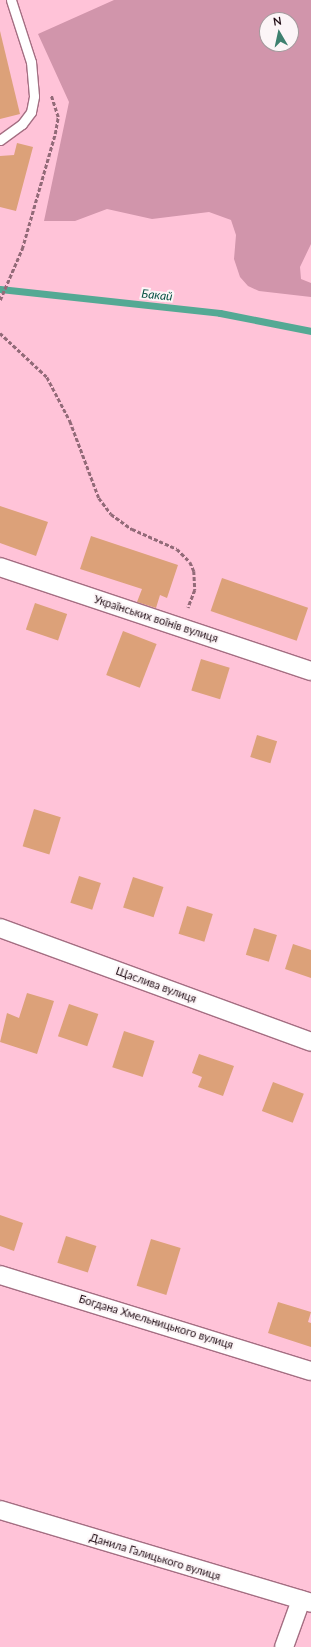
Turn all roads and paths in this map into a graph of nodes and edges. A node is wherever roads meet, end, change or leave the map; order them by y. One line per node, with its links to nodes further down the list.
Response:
1 (12, 0): 2 (lane)
2 (31, 62): 3 (lane); 4 (path)
3 (0, 140)
4 (0, 300)
5 (0, 333): 7 (path)
6 (0, 567): 7 (street, Українських воїнів вулиця)
7 (180, 627): 8 (street, Українських воїнів вулиця)
8 (311, 671)
9 (0, 928): 10 (street, Щаслива вулиця)
10 (311, 1042)
11 (0, 1275): 12 (street, Богдана Хмельницького вулиця)
12 (311, 1371)
13 (0, 1510): 14 (street, Данила Галицького вулиця)
14 (306, 1602): 15 (street)
15 (284, 1647)

